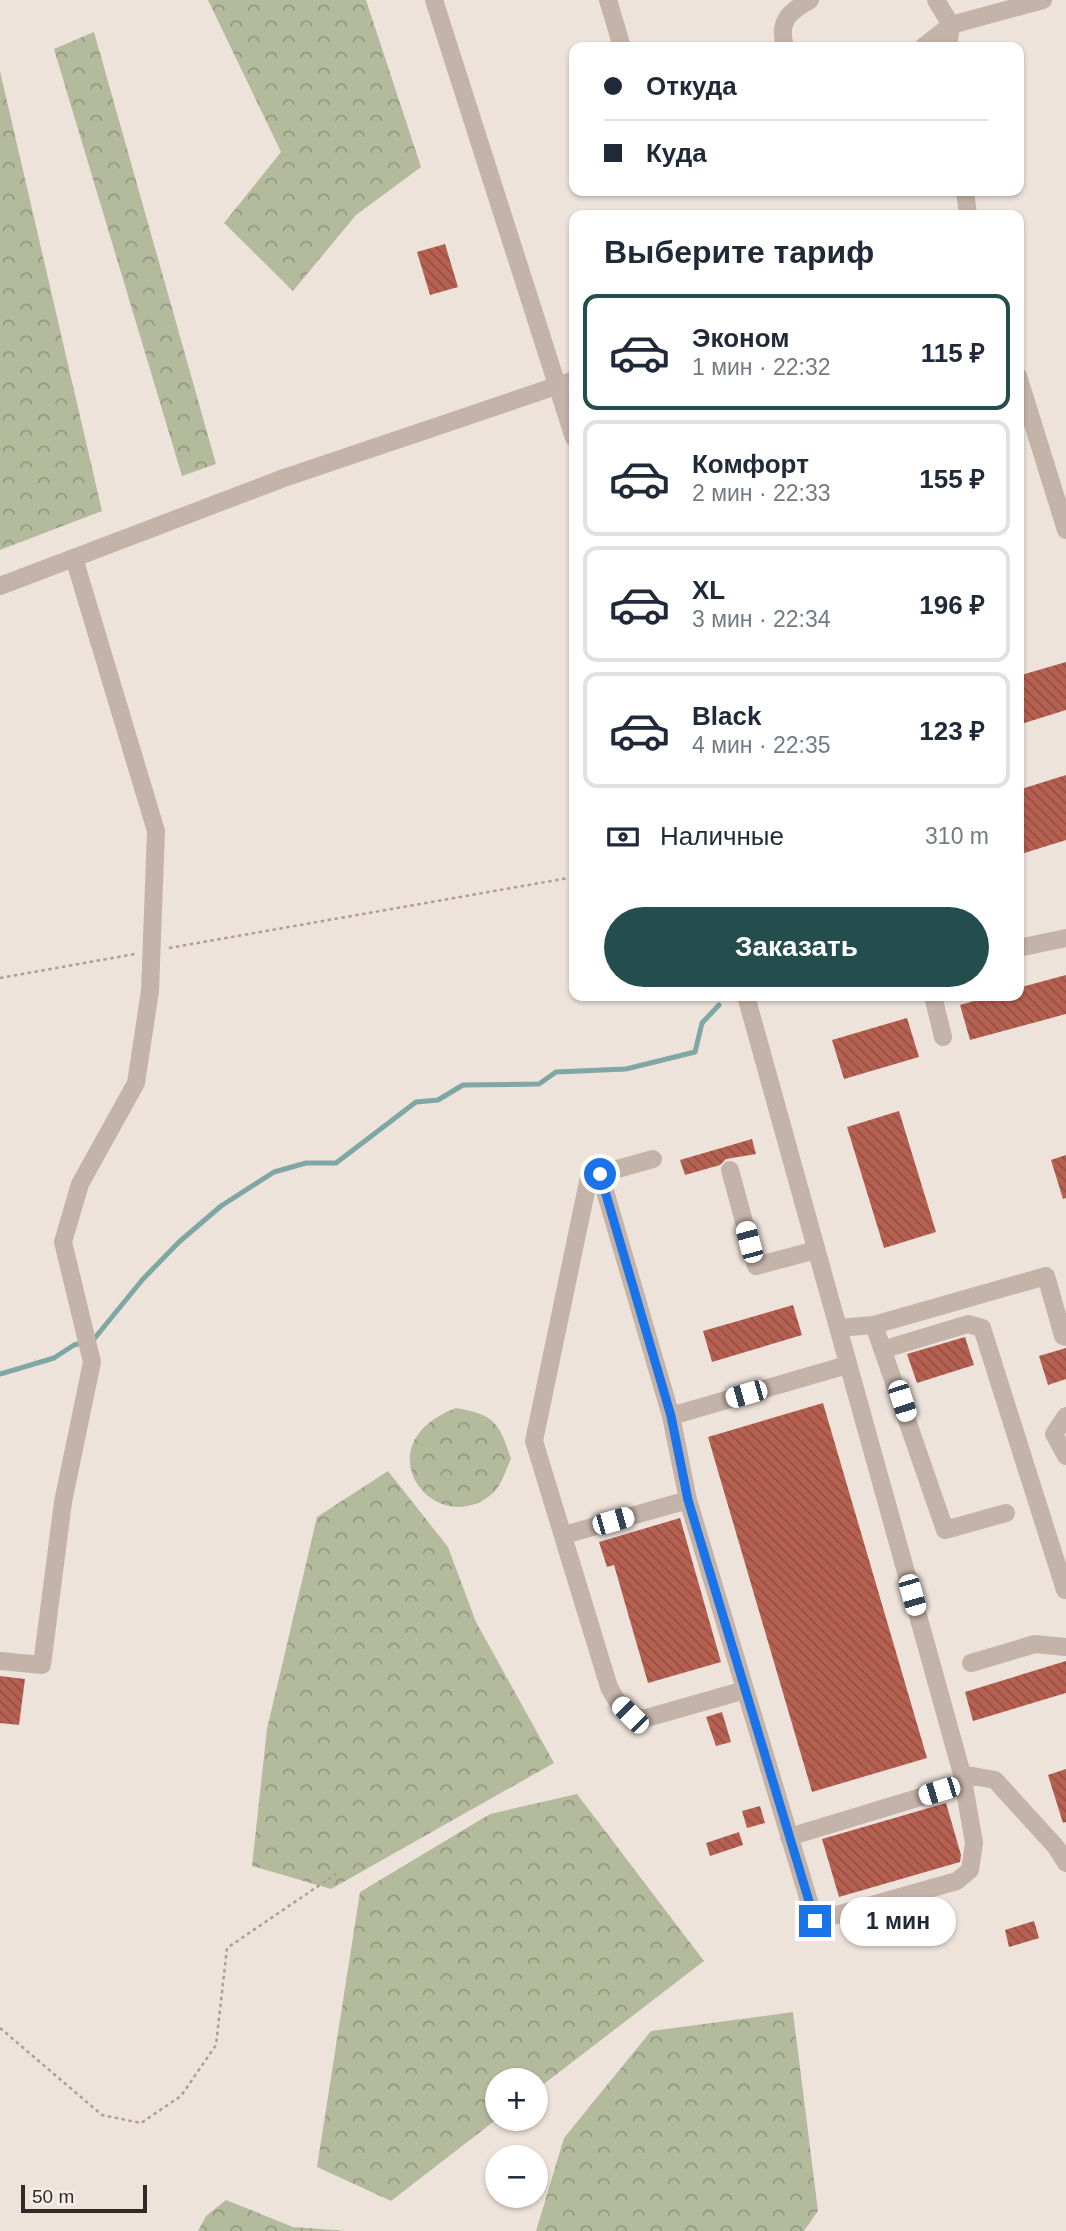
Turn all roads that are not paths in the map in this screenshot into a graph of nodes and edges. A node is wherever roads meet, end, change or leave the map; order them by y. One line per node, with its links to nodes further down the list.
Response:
1 (434, 0): 11 (street)
2 (608, 0): 7 (street)
3 (810, 0): 8 (street)
4 (936, 0): 6 (street)
5 (1043, 0): 6 (street)
6 (951, 25): 9 (street); 10 (street)
7 (621, 42)
8 (783, 42)
9 (929, 42)
10 (949, 42)
11 (566, 382): 13 (street); 15 (street)
12 (1024, 395): 14 (street)
13 (569, 403)
14 (1066, 530)
15 (74, 558): 16 (street); 39 (street)
16 (0, 586)
17 (1066, 938): 18 (street)
18 (1024, 946)
19 (747, 1001): 25 (street)
20 (934, 1001): 21 (street)
21 (943, 1037)
22 (653, 1159): 24 (street)
23 (730, 1170): 25 (street)
24 (600, 1174): 31 (street); 36 (street)
25 (816, 1250): 27 (street)
26 (874, 1325): 27 (street); 28 (street); 29 (street)
27 (838, 1328): 30 (street)
28 (1066, 1337)
29 (885, 1349): 35 (street); 37 (street)
30 (847, 1365): 31 (street); 42 (street)
31 (671, 1416): 34 (street)
32 (1066, 1416): 33 (street)
33 (1066, 1456)
34 (688, 1500): 36 (street); 41 (street)
35 (1006, 1513)
36 (564, 1535): 41 (street)
37 (1065, 1590)
38 (1066, 1647): 40 (street)
39 (0, 1661)
40 (971, 1663)
41 (745, 1690): 43 (street)
42 (963, 1779): 43 (street); 43 (street); 44 (street)
43 (789, 1837)
44 (1066, 1863)

